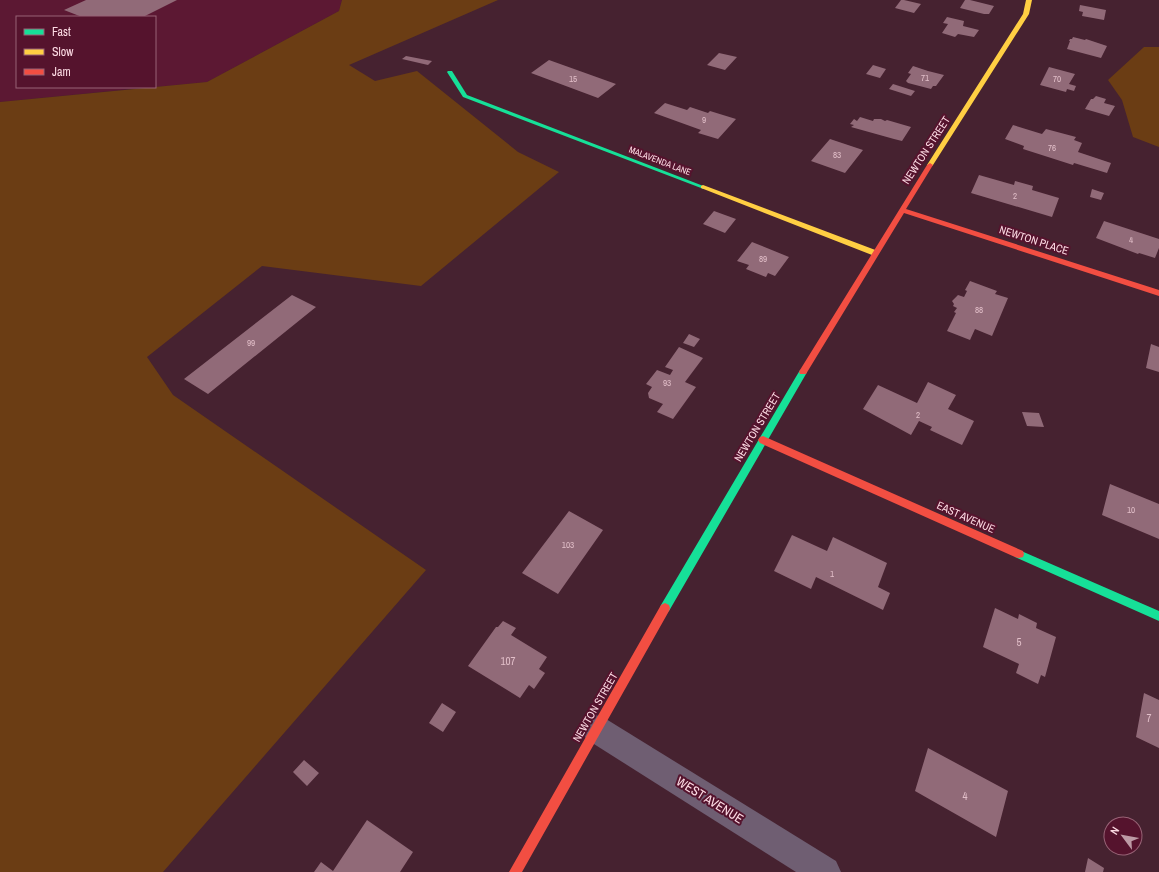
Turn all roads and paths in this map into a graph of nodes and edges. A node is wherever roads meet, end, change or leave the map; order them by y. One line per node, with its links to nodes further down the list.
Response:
1 (1030, 0): 3 (street, NEWTON STREET)
2 (450, 72): 4 (street, MALAVENDA LANE)
3 (902, 210): 4 (street, NEWTON STREET); 5 (street, NEWTON PLACE)
4 (874, 253): 6 (street, NEWTON STREET)
5 (1159, 293)
6 (763, 440): 7 (street, EAST AVENUE); 8 (street, NEWTON STREET)
7 (1159, 616)
8 (596, 729): 9 (street, NEWTON STREET); 10 (street, WEST AVENUE)
9 (515, 872)
10 (825, 872)

